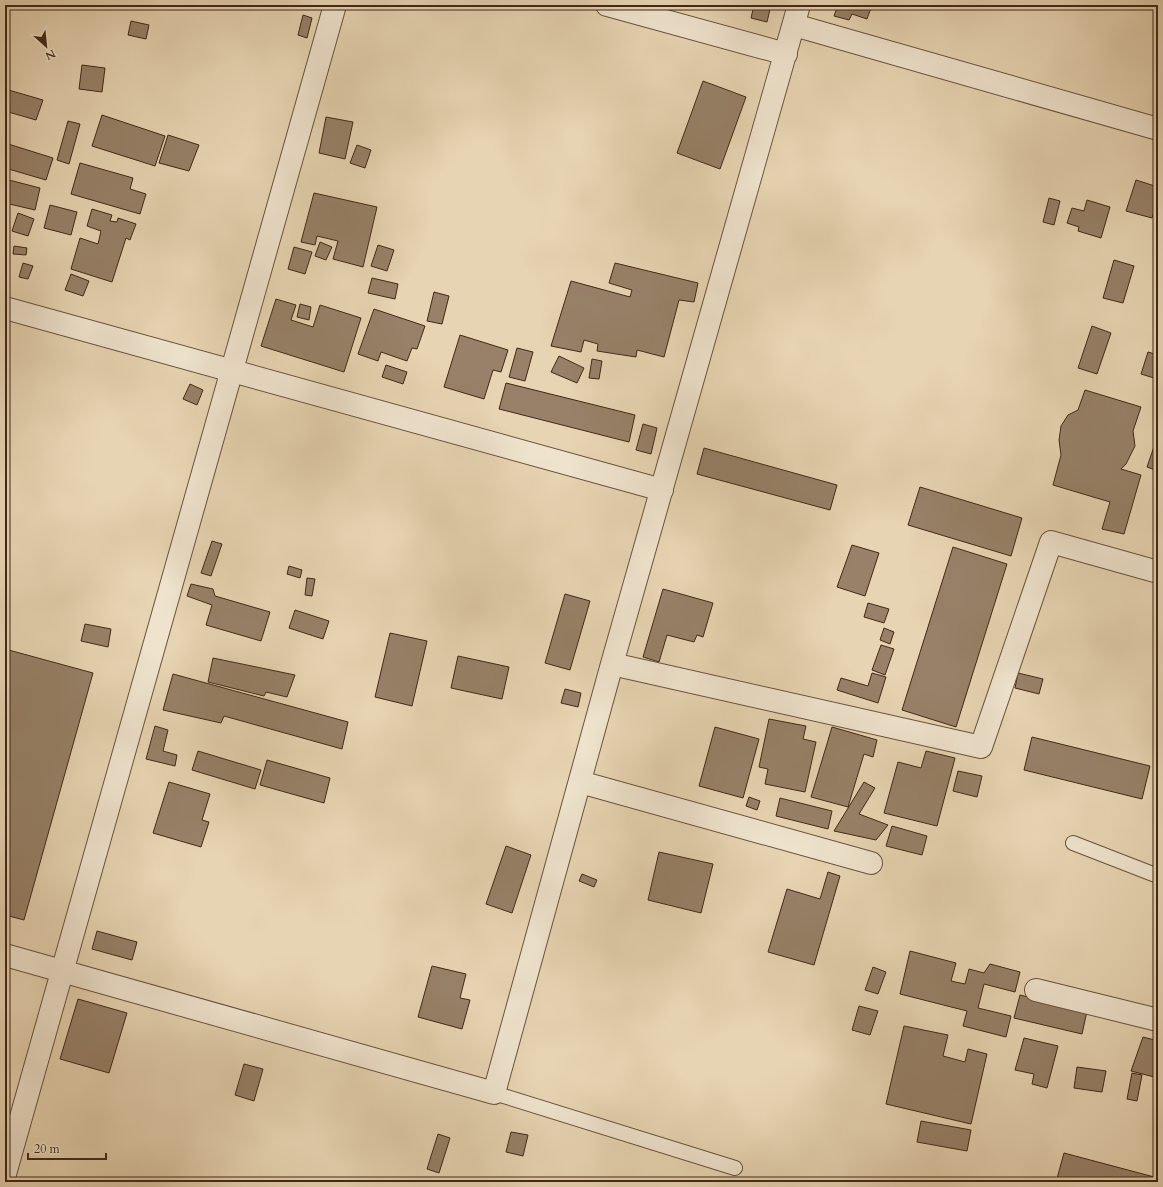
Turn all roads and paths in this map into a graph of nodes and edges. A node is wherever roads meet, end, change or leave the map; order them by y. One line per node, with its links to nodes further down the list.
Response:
1 (335, 5): 7 (street)
2 (607, 5): 4 (street)
3 (797, 15): 4 (street); 5 (street)
4 (786, 54): 8 (street)
5 (1158, 129)
6 (5, 308): 7 (street)
7 (232, 371): 8 (street); 16 (street)
8 (662, 490): 10 (street)
9 (1158, 572): 10 (street)
10 (612, 664): 11 (street)
11 (580, 782): 13 (street); 19 (street)
12 (1073, 843): 14 (lane)
13 (871, 863)
14 (1158, 876)
15 (5, 955): 16 (street)
16 (62, 971): 19 (street); 21 (street)
17 (1036, 990): 18 (street)
18 (1158, 1020)
19 (494, 1093): 20 (lane)
20 (735, 1168)
21 (5, 1174)

